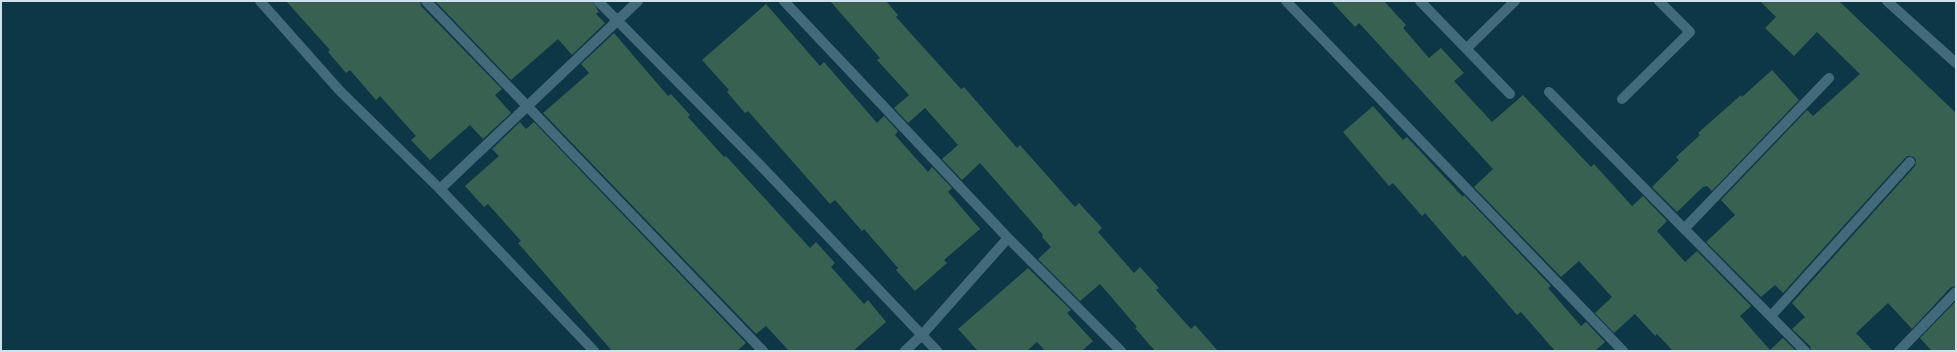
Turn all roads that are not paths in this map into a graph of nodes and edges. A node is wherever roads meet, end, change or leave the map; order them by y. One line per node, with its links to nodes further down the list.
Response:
1 (260, 1): 20 (street)
2 (426, 1): 18 (street)
3 (598, 1): 11 (street)
4 (638, 1): 11 (street)
5 (784, 1): 22 (street)
6 (1286, 1): 31 (street)
7 (1420, 1): 12 (street)
8 (1515, 1): 12 (street)
9 (1659, 1): 17 (street)
10 (1887, 1): 13 (street)
11 (617, 21): 18 (street); 25 (street)
12 (1467, 48): 16 (street)
13 (1956, 63)
14 (1829, 78): 21 (street)
15 (1549, 92): 21 (street)
16 (1510, 94)
17 (1622, 99)
18 (528, 107): 20 (street); 27 (street)
19 (1910, 162): 24 (street)
20 (440, 189): 26 (street)
21 (1684, 229): 24 (street)
22 (1008, 238): 25 (street); 30 (street)
23 (1956, 292): 33 (street)
24 (1771, 316): 32 (street)
25 (921, 336): 28 (street); 29 (street)
26 (594, 351)
27 (763, 351)
28 (905, 351)
29 (937, 351)
30 (1121, 351)
31 (1623, 351)
32 (1805, 351)
33 (1900, 351)

